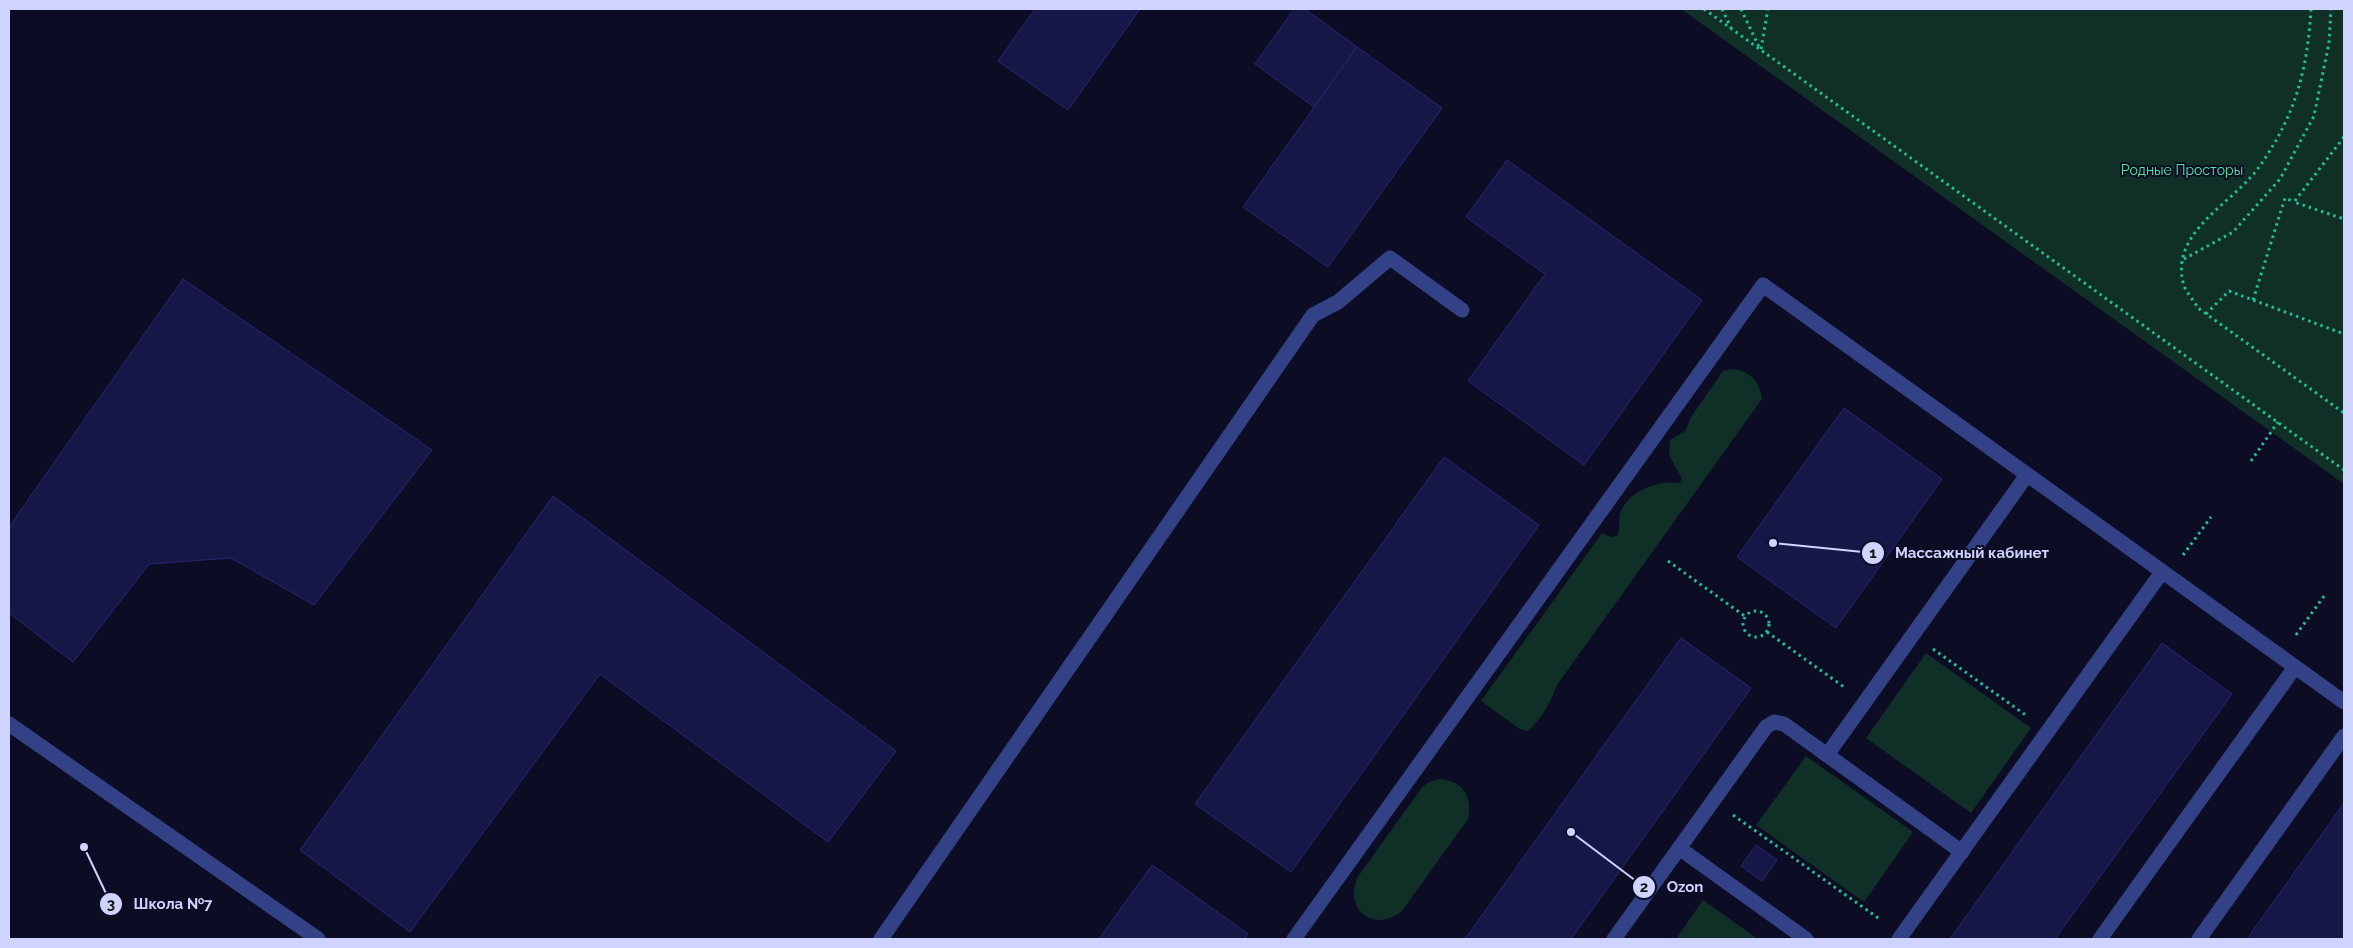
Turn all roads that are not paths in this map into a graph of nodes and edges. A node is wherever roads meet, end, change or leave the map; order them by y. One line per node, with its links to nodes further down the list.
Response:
1 (1462, 310): 13 (lane)
2 (2027, 475): 3 (lane); 8 (lane); 14 (lane)
3 (2165, 574): 4 (lane); 10 (lane)
4 (2295, 667): 5 (lane); 17 (lane)
5 (2344, 702)
6 (9, 724): 12 (lane)
7 (2344, 736): 18 (lane)
8 (1826, 755): 9 (lane); 10 (lane)
9 (1679, 848): 15 (lane); 16 (lane)
10 (1962, 852): 11 (lane)
11 (1900, 937)
12 (318, 939)
13 (881, 939)
14 (1294, 939)
15 (1614, 939)
16 (1806, 939)
17 (2100, 939)
18 (2199, 939)

